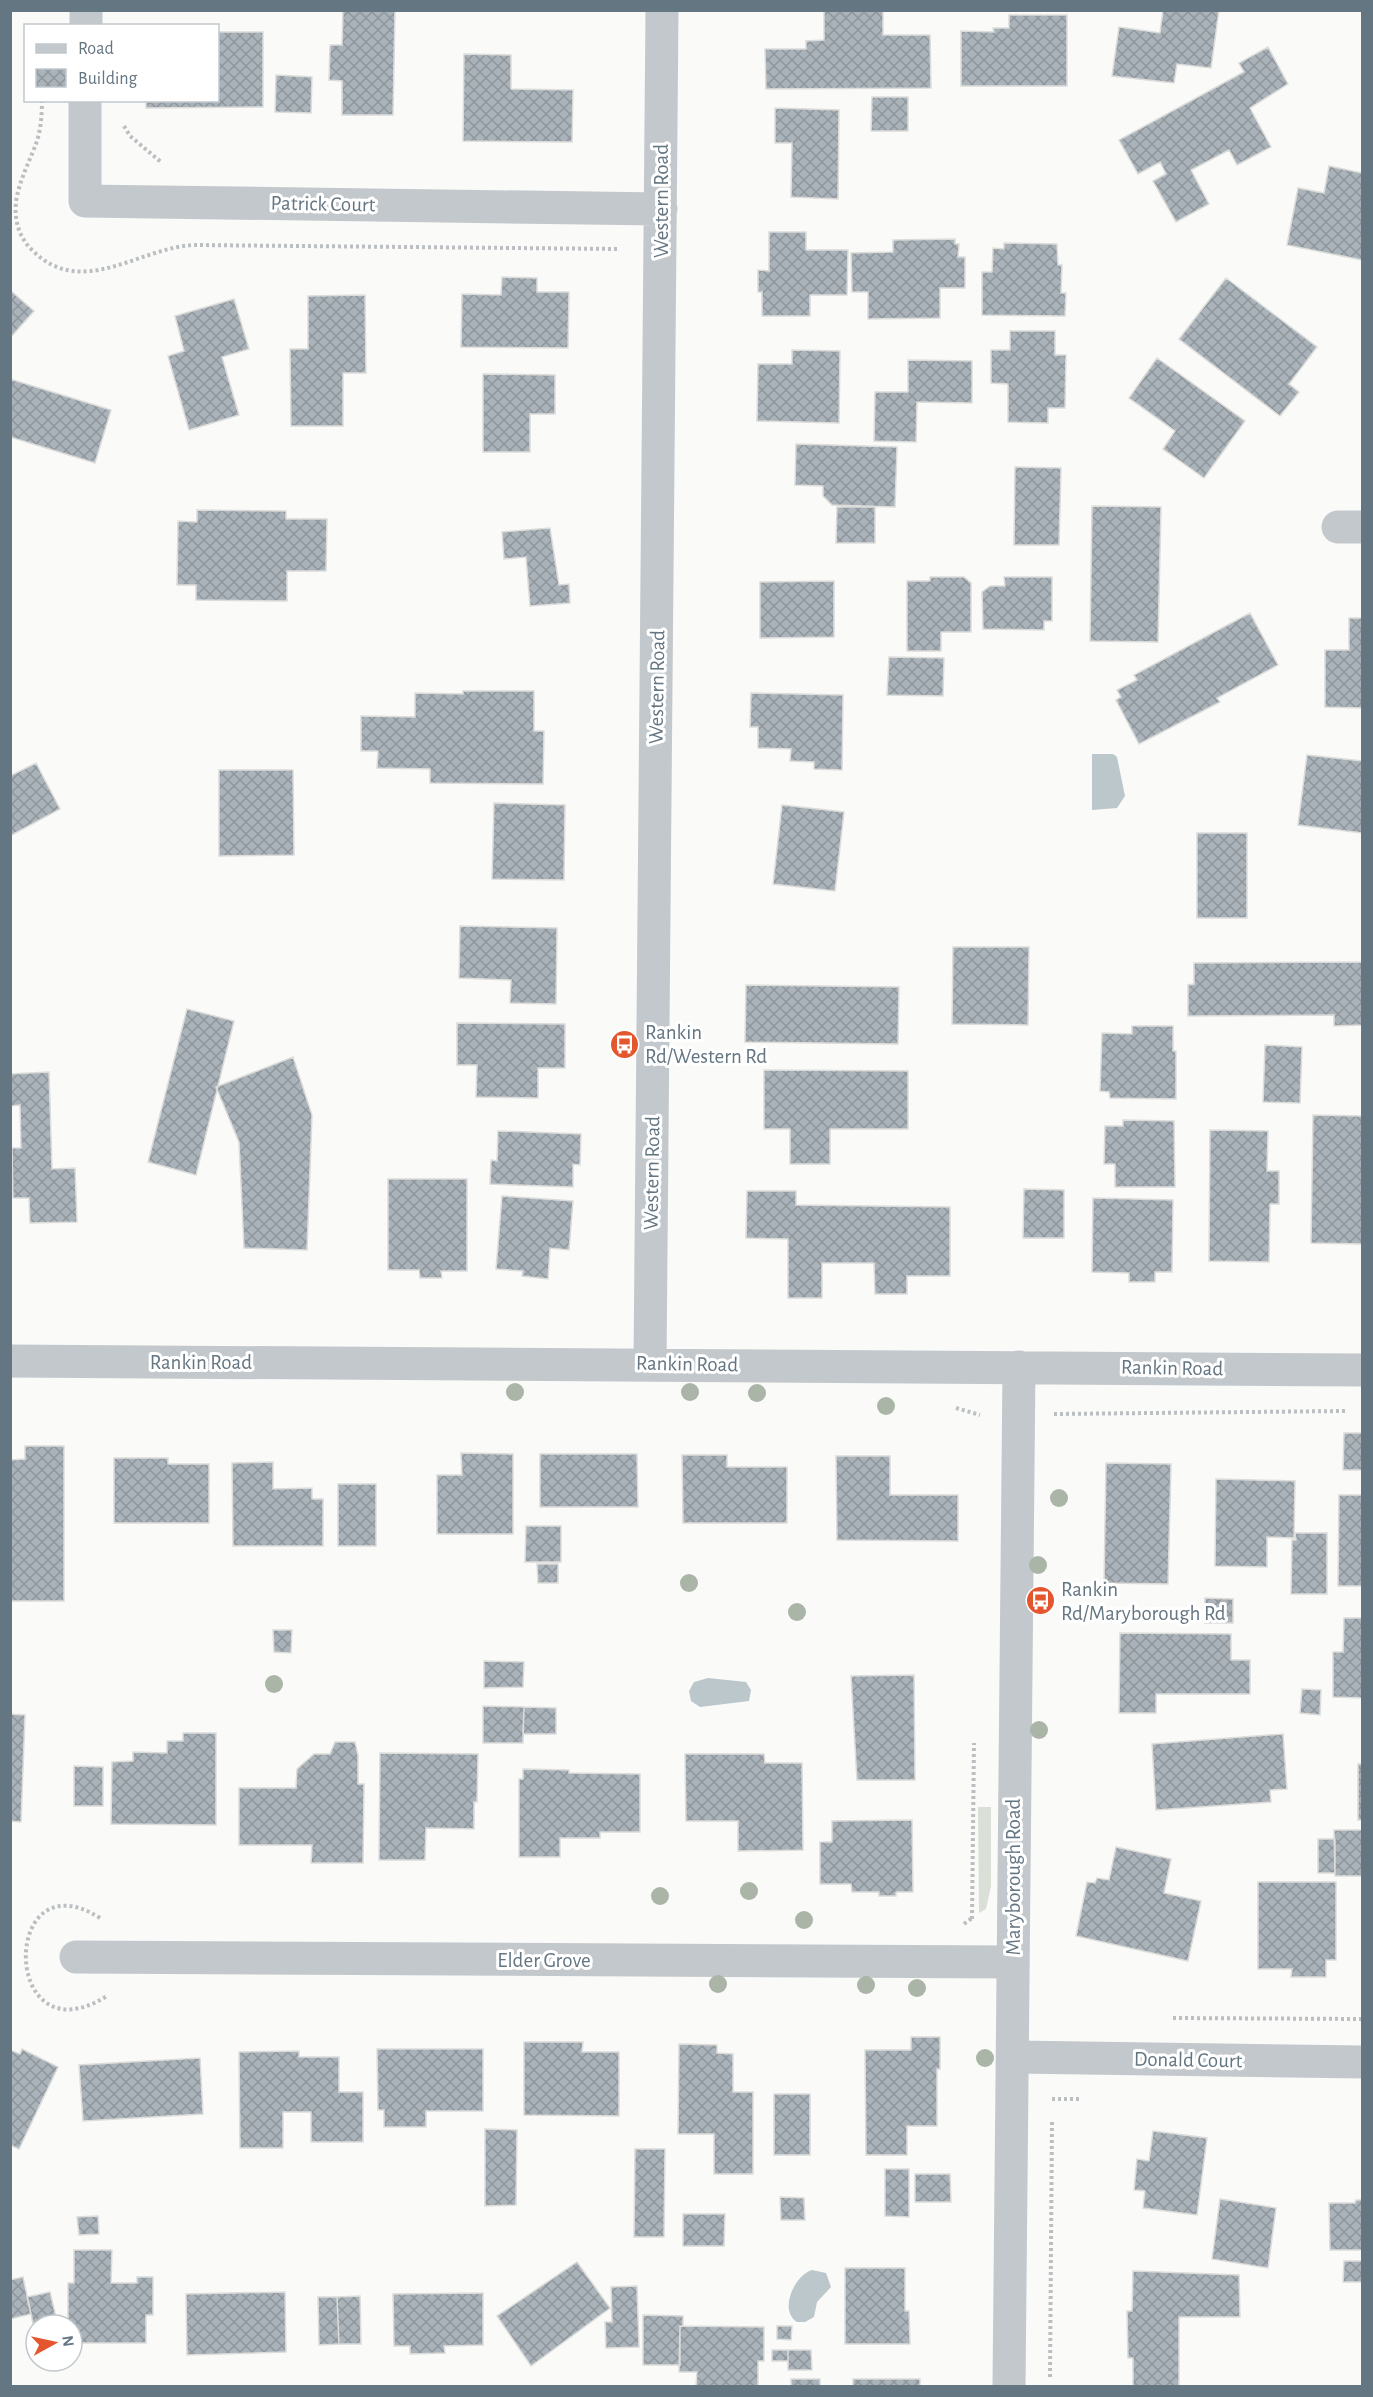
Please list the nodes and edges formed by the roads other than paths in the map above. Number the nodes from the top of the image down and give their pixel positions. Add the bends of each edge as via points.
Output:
1 (662, 10) edge
2 (86, 102) edge
3 (661, 209) junction
4 (10, 1361) edge
5 (650, 1364) junction
6 (1019, 1367) junction
7 (1362, 1370) edge
8 (76, 1957) dead end
9 (1012, 1962) junction
10 (1013, 2058) junction
11 (1362, 2062) edge
12 (1009, 2386) edge

1 - 3 street, Western Road
2 - 3 street, Patrick Court via 85,201
3 - 5 street, Western Road
4 - 5 street, Rankin Road
5 - 6 street, Rankin Road
6 - 7 street, Rankin Road
6 - 9 street, Maryborough Road
8 - 9 street, Elder Grove
9 - 10 street, Maryborough Road
10 - 11 street, Donald Court
10 - 12 street, Maryborough Road

